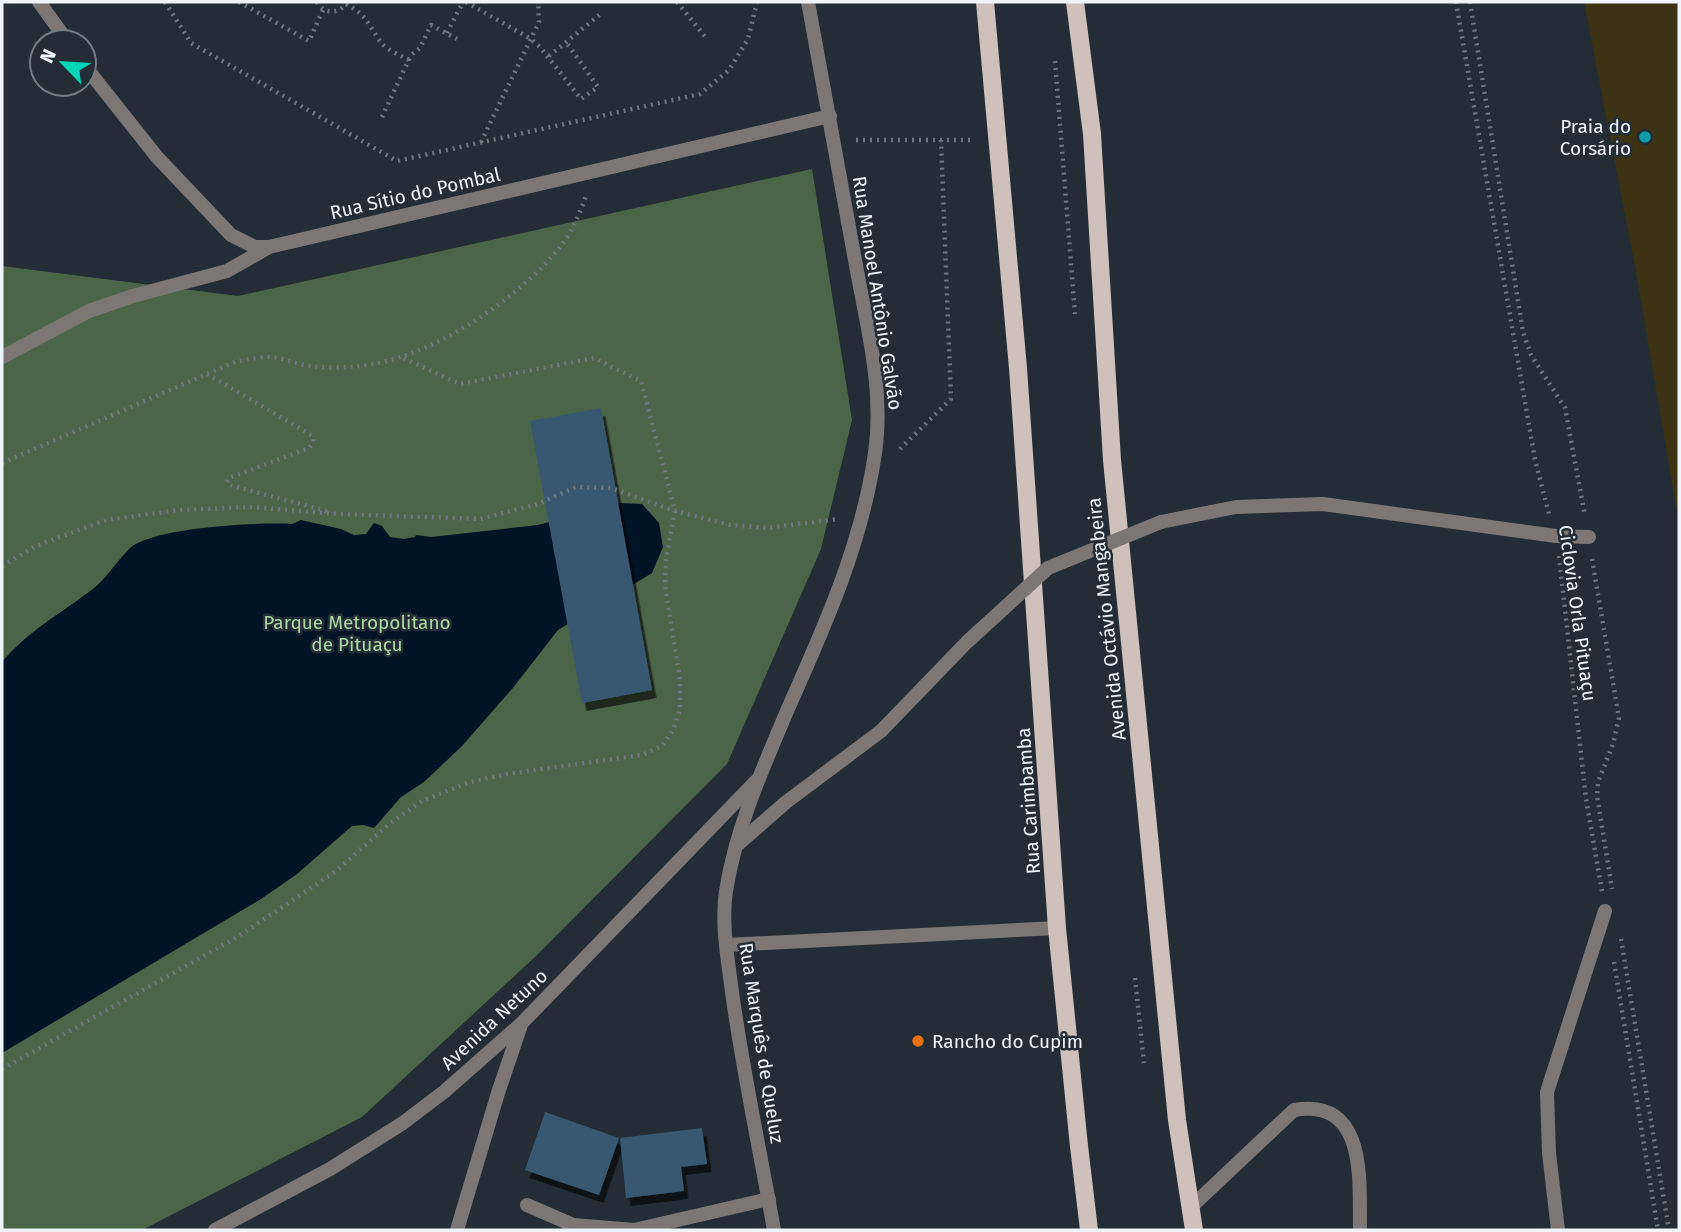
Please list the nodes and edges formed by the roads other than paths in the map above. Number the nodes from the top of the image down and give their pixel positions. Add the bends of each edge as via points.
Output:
1 (39, 2) edge
2 (808, 2) edge
3 (985, 2) edge
4 (1075, 2) edge
5 (58, 28) edge
6 (98, 83) edge
7 (830, 116) junction
8 (269, 247) junction
9 (2, 357) edge
10 (1589, 537) road end
11 (756, 781) junction
12 (736, 846) junction
13 (1605, 911) road end
14 (1057, 928) junction
15 (726, 945) junction
16 (521, 1024) junction
17 (769, 1199) junction
18 (527, 1205) dead end
19 (1190, 1208) junction
20 (215, 1230) edge
21 (457, 1230) edge
22 (774, 1230) edge
23 (1089, 1230) edge
24 (1194, 1230) edge
25 (1360, 1230) edge
26 (1558, 1230) edge

1 - 5 street
2 - 7 street, Rua Manoel Antônio Galvão
3 - 14 main road, Rua Carimbamba via 1018,368
4 - 19 main road, Avenida Octávio Mangabeira via 1092,134 1114,488 1177,1120
6 - 8 street, Rua Sítio do Pombal via 157,157 231,235 255,247
7 - 8 street, Rua Sítio do Pombal
7 - 11 street, Rua Manoel Antônio Galvão via 879,409 875,452 848,563
8 - 9 street via 227,271 89,311
10 - 12 street, bridge via 1323,504 1236,507 1161,522 1048,568 967,642 881,731
11 - 12 street, Rua Marquês de Queluz
11 - 16 street, Avenida Netuno
12 - 15 street, Rua Marquês de Queluz via 726,895
13 - 26 street via 1547,1092
14 - 15 street
14 - 23 main road, Rua Carimbamba
15 - 17 street, Rua Marquês de Queluz
16 - 20 street, Avenida Netuno via 403,1123 330,1169
16 - 21 street
17 - 18 street via 634,1230 573,1225
17 - 22 street, Rua Marquês de Queluz
19 - 24 main road, Avenida Octávio Mangabeira
19 - 25 street via 1294,1110 1310,1107 1331,1112 1346,1125 1359,1157

